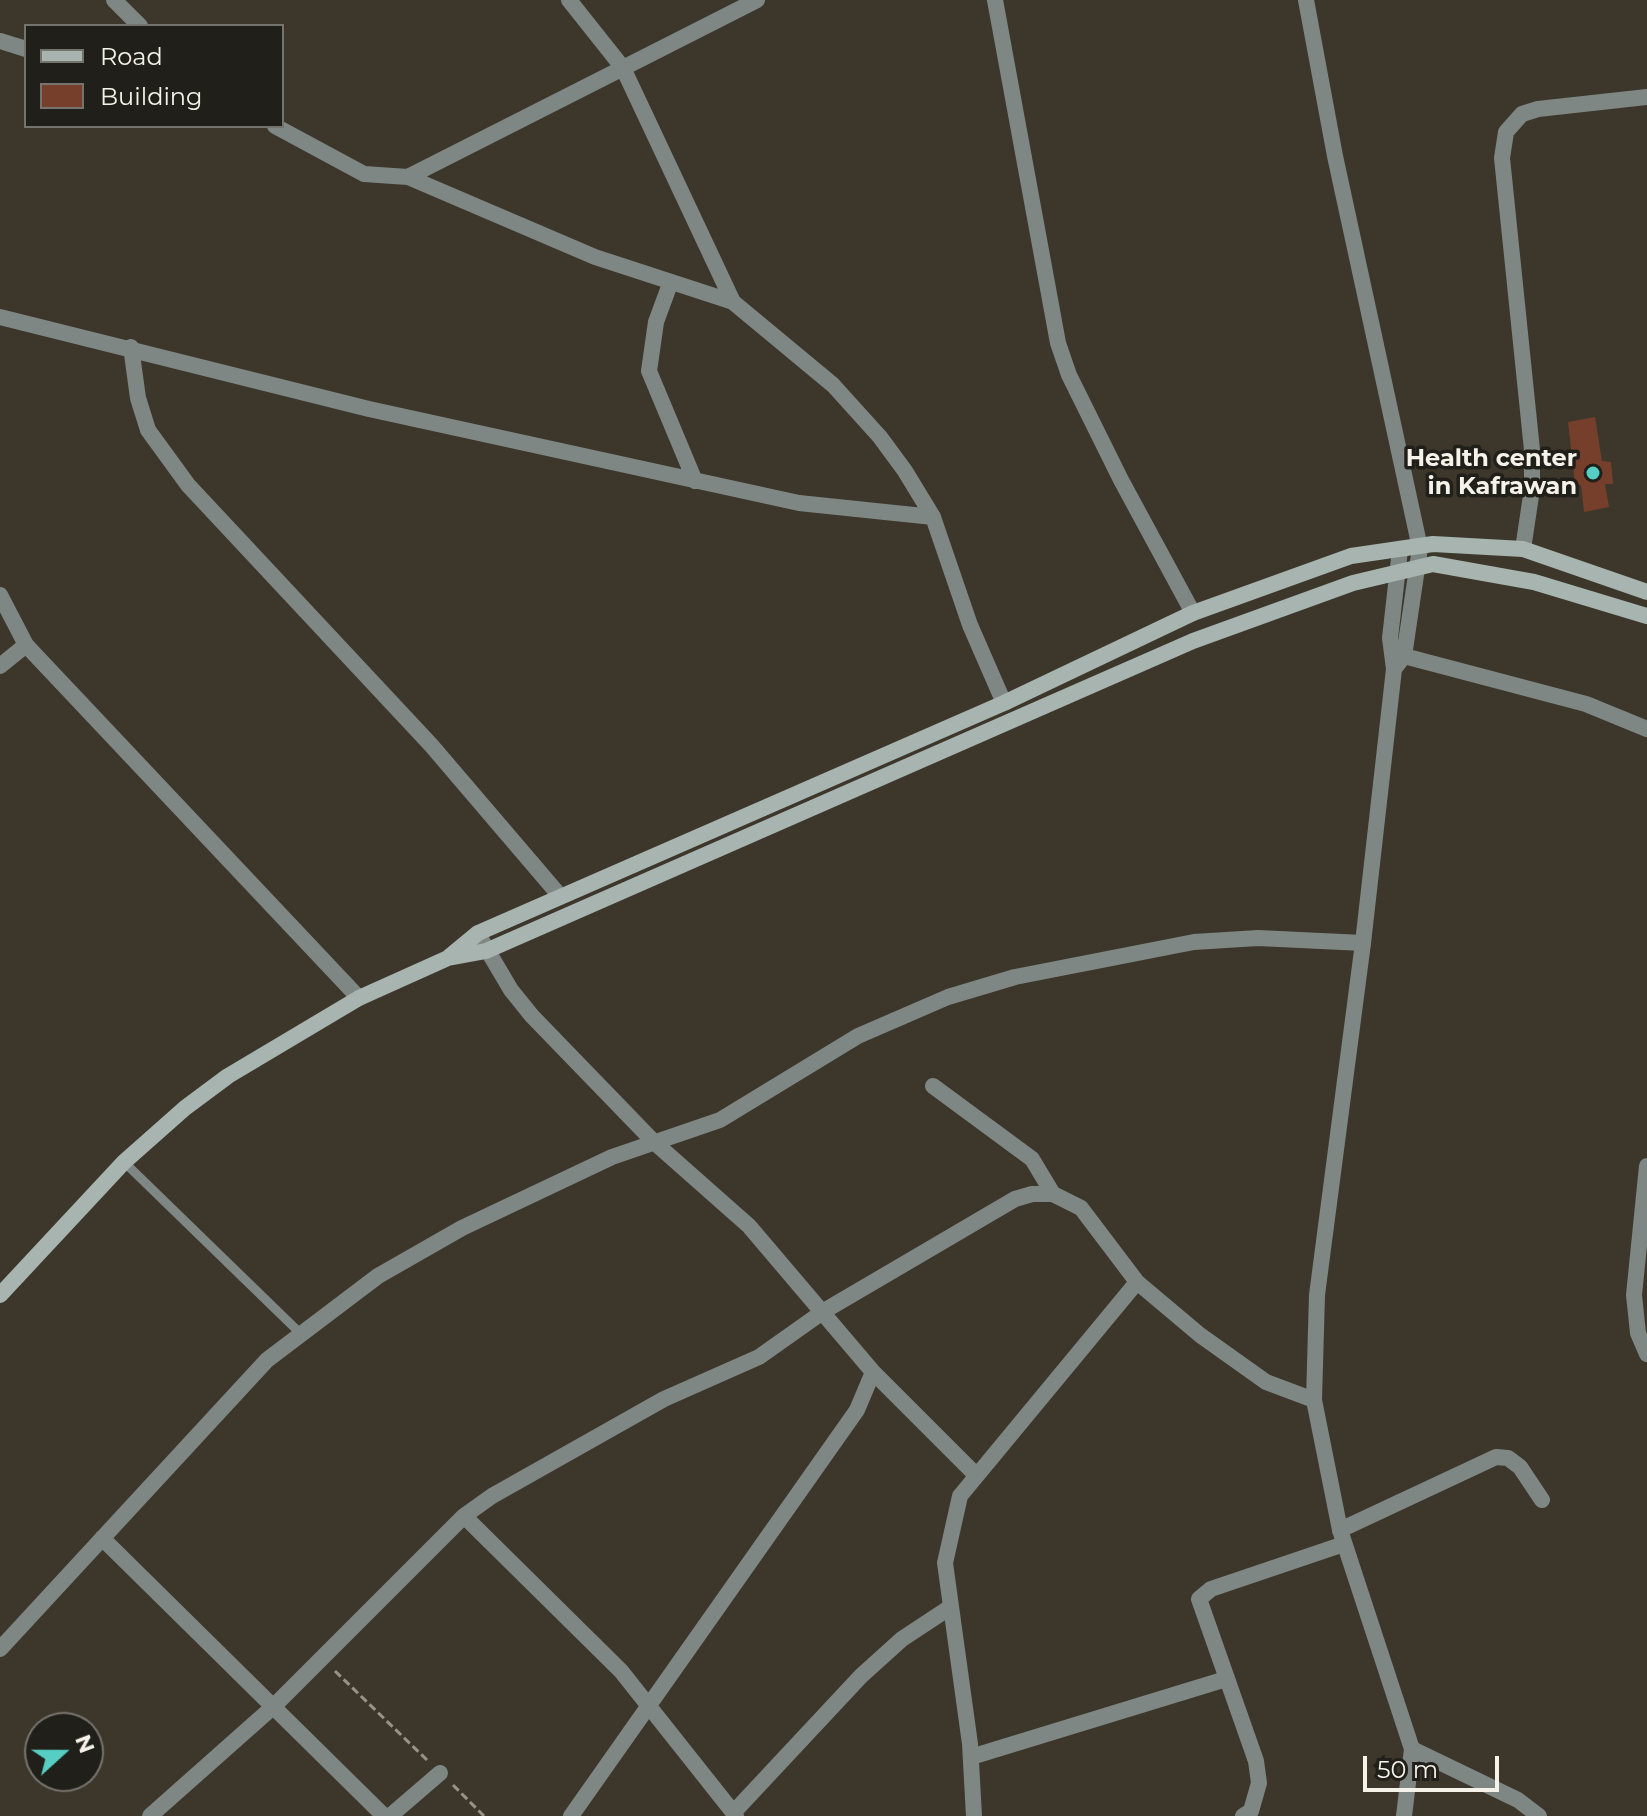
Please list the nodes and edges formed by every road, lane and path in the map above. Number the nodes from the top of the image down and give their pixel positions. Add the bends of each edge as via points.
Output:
1 (114, 0) edge
2 (569, 0) edge
3 (757, 0) edge
4 (995, 0) edge
5 (1306, 0) edge
6 (138, 24) edge
7 (0, 41) edge
8 (24, 48) edge
9 (623, 68) junction
10 (1647, 97) edge
11 (279, 128) edge
12 (408, 177) junction
13 (670, 284) junction
14 (733, 302) junction
15 (0, 317) edge
16 (131, 347) junction
17 (695, 481) junction
18 (1411, 512) junction
19 (933, 517) junction
20 (1420, 548) junction
21 (1523, 549) junction
22 (1400, 550) junction
23 (1420, 565) junction
24 (1398, 570) junction
25 (1647, 592) edge
26 (0, 595) edge
27 (1193, 613) junction
28 (1647, 616) edge
29 (26, 645) junction
30 (1399, 662) junction
31 (0, 666) edge
32 (1004, 703) junction
33 (1647, 729) edge
34 (560, 896) junction
35 (478, 933) junction
36 (1363, 943) junction
37 (486, 951) junction
38 (448, 958) junction
39 (359, 998) junction
40 (933, 1086) dead end
41 (654, 1142) junction
42 (124, 1162) junction
43 (1647, 1166) edge
44 (1053, 1194) junction
45 (1137, 1282) junction
46 (1647, 1282) edge
47 (0, 1295) edge
48 (1634, 1295) junction
49 (824, 1311) junction
50 (300, 1333) junction
51 (1647, 1354) edge
52 (873, 1372) junction
53 (1314, 1400) junction
54 (976, 1475) junction
55 (1542, 1500) dead end
56 (464, 1516) junction
57 (1342, 1537) junction
58 (102, 1538) junction
59 (949, 1608) junction
60 (0, 1649) edge
61 (321, 1657) junction
62 (1226, 1679) junction
63 (647, 1705) junction
64 (274, 1706) junction
65 (1412, 1749) junction
66 (971, 1757) junction
67 (440, 1773) junction
68 (735, 1815) edge
69 (150, 1816) edge
70 (384, 1816) edge
71 (390, 1816) edge
72 (484, 1816) edge
73 (571, 1816) edge
74 (974, 1816) edge
75 (1243, 1816) edge
76 (1404, 1816) edge
77 (1539, 1816) edge

1 - 6 street
2 - 9 street
3 - 9 street
4 - 27 street via 1058,343 1121,480
5 - 18 street
7 - 8 street
9 - 12 street
9 - 14 street
10 - 21 street via 1538,109 1522,114 1506,132 1502,158 1532,450
11 - 12 street via 364,174
12 - 13 street
13 - 14 street
13 - 17 street via 656,322 649,371
14 - 19 street via 833,385 880,437
15 - 16 street
16 - 17 street via 369,409
16 - 34 street via 148,430 188,485 431,745
17 - 19 street via 799,503
18 - 20 street
18 - 22 street
19 - 32 street
20 - 21 main road via 1459,543
20 - 22 main road
20 - 23 street
21 - 25 main road
22 - 24 street
22 - 27 main road via 1351,556
23 - 24 main road
23 - 28 main road via 1512,576
23 - 30 street
24 - 30 street via 1390,638
24 - 37 main road via 1193,641
26 - 29 street
27 - 32 main road
29 - 31 street
29 - 39 street
30 - 33 street via 1586,704
30 - 36 street
32 - 34 main road
34 - 35 main road
35 - 37 street
35 - 38 main road
36 - 41 street via 1258,938 1194,942 1015,977 897,1017 720,1120
36 - 53 street via 1317,1295
37 - 38 main road
37 - 41 street via 532,1016
38 - 39 main road
39 - 42 main road via 228,1076
40 - 44 street via 1032,1159
41 - 49 street via 749,1226
41 - 50 street via 462,1228 378,1276
42 - 47 main road
42 - 50 lane
43 - 48 street
44 - 45 street via 1081,1208
44 - 49 street via 1015,1199
45 - 53 street via 1266,1382
45 - 54 street
46 - 48 street
48 - 51 street via 1638,1333
49 - 52 street
49 - 56 street via 759,1357 650,1407 524,1476
50 - 58 street via 219,1409
52 - 54 street
52 - 63 street via 847,1425
53 - 57 street
54 - 59 street via 960,1496 945,1563
55 - 57 street via 1520,1467 1496,1457
56 - 61 street
56 - 63 street via 621,1671
57 - 62 street via 1211,1589 1199,1599
57 - 65 street
58 - 60 street
58 - 64 street
59 - 66 street
59 - 68 street via 902,1639 861,1676
61 - 64 street
61 - 67 path
62 - 66 street
62 - 75 street via 1259,1783 1251,1811
63 - 68 street
63 - 73 street
64 - 69 street
64 - 70 street
65 - 76 street
65 - 77 street via 1518,1800
66 - 74 street
67 - 71 street
67 - 72 path

